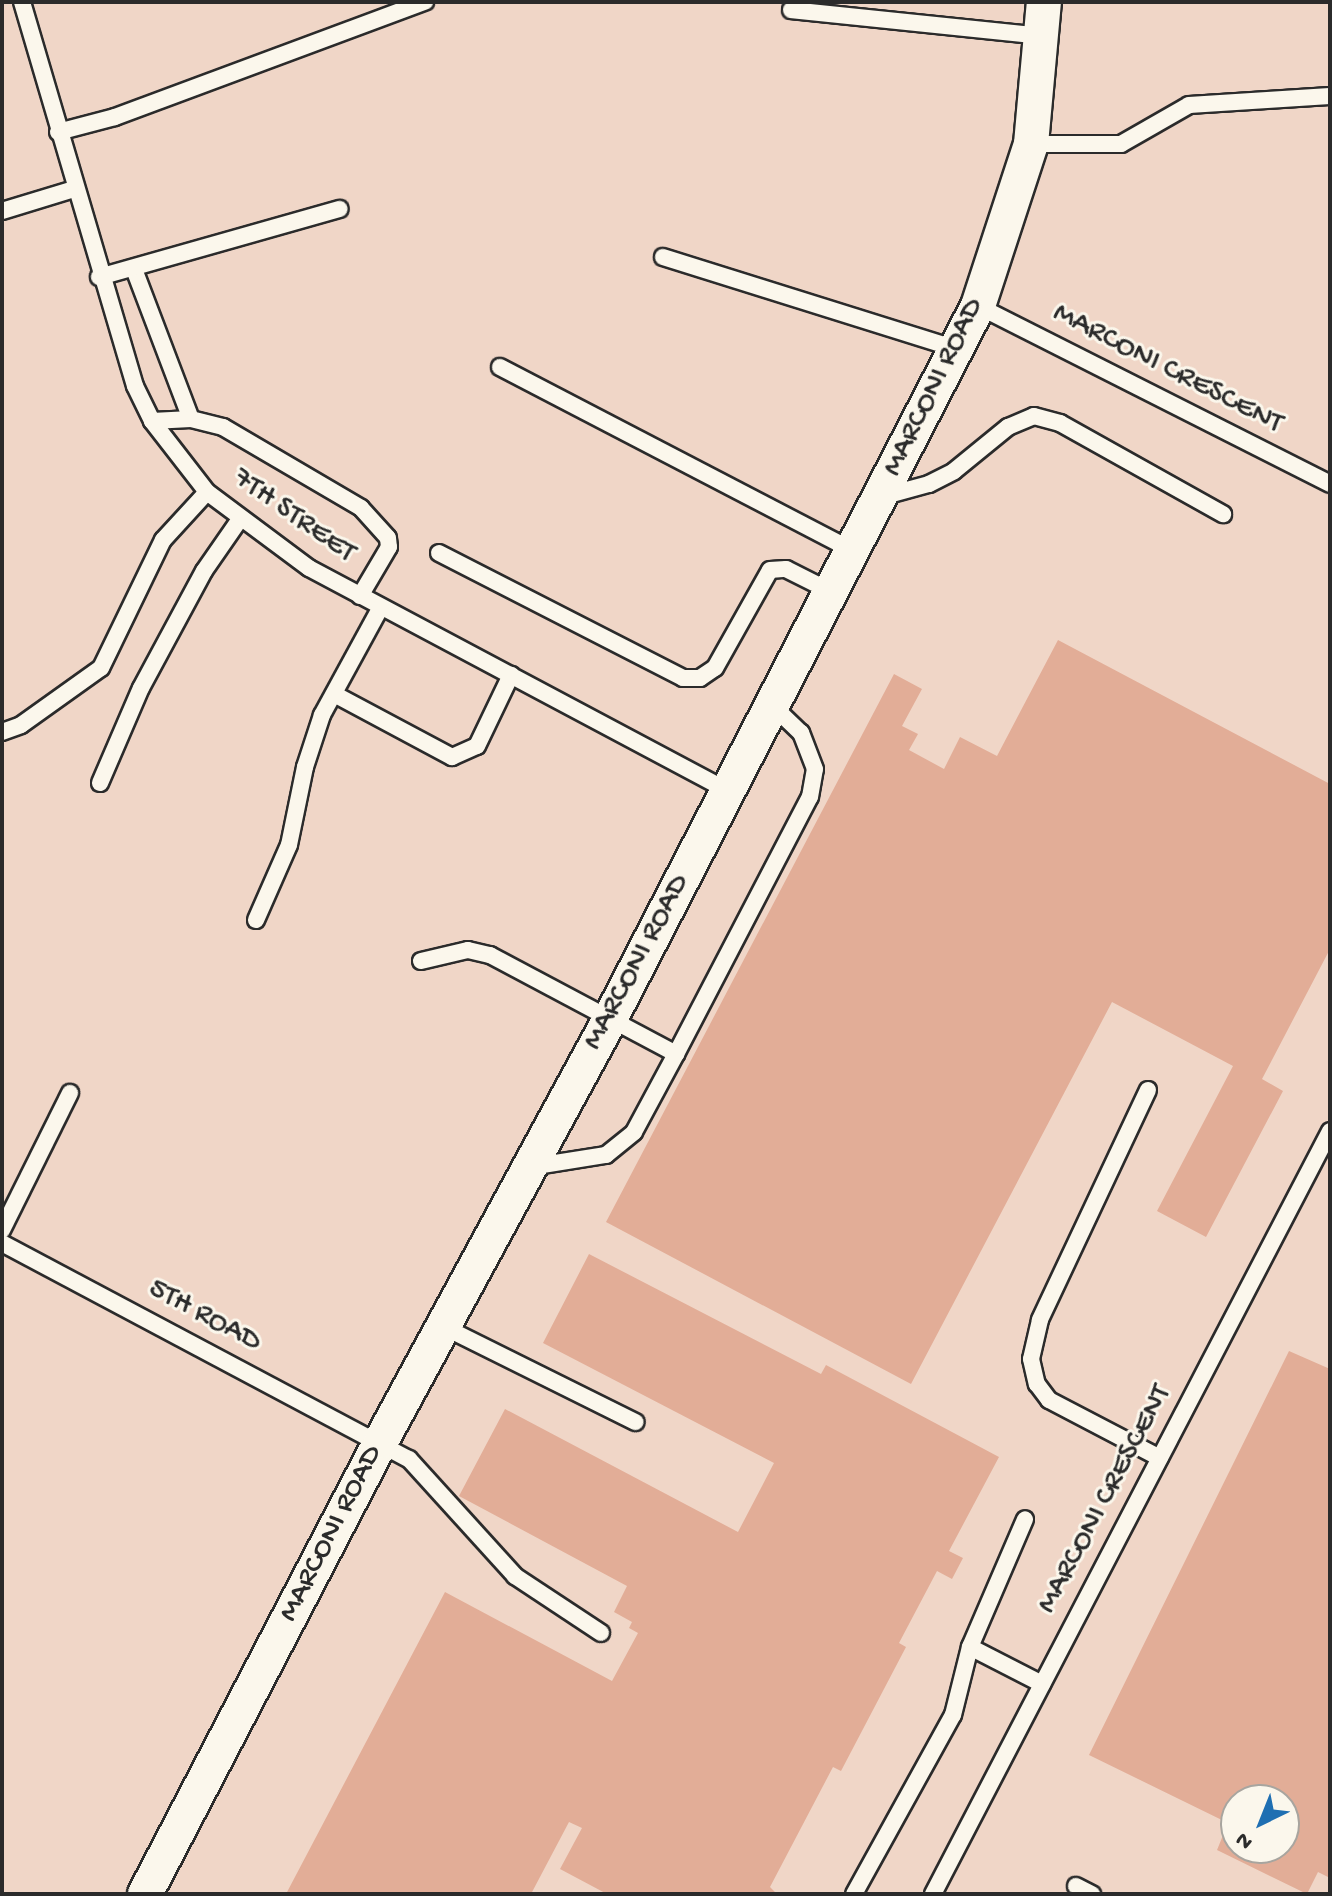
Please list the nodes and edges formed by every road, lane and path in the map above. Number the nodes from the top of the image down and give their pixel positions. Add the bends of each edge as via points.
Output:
1 (425, 2) edge
2 (1044, 2) edge
3 (27, 3) edge
4 (791, 10) dead end
5 (1042, 36) junction
6 (1330, 96) edge
7 (58, 132) junction
8 (1031, 144) junction
9 (74, 189) junction
10 (340, 209) dead end
11 (2, 211) edge
12 (663, 257) dead end
13 (134, 269) junction
14 (99, 277) junction
15 (978, 306) junction
16 (956, 349) junction
17 (500, 367) dead end
18 (191, 419) junction
19 (152, 421) junction
20 (1330, 484) edge
21 (207, 492) junction
22 (881, 497) junction
23 (1223, 514) dead end
24 (240, 519) junction
25 (853, 551) junction
26 (439, 553) dead end
27 (832, 592) junction
28 (360, 596) junction
29 (381, 607) junction
30 (511, 675) junction
31 (334, 694) junction
32 (773, 706) junction
33 (2, 732) edge
34 (100, 783) dead end
35 (729, 791) junction
36 (256, 920) dead end
37 (421, 961) dead end
38 (610, 1019) junction
39 (676, 1054) junction
40 (1148, 1090) dead end
41 (70, 1093) dead end
42 (1330, 1131) edge
43 (527, 1168) junction
44 (2, 1230) edge
45 (2, 1243) edge
46 (442, 1326) junction
47 (635, 1422) dead end
48 (381, 1441) junction
49 (1160, 1458) junction
50 (1025, 1519) dead end
51 (601, 1633) dead end
52 (970, 1647) junction
53 (1042, 1684) junction
54 (1076, 1886) dead end
55 (145, 1894) edge
56 (854, 1894) edge
57 (933, 1894) edge
58 (1092, 1894) edge

1 - 7 lane via 115,117
2 - 5 street, MARCONI ROAD
3 - 7 lane, 7TH STREET
4 - 5 lane
5 - 8 street, MARCONI ROAD
6 - 8 lane via 1189,105 1121,144
7 - 9 lane, 7TH STREET
8 - 15 street, MARCONI ROAD
9 - 11 lane
9 - 14 lane, 7TH STREET
10 - 13 lane
12 - 16 lane
13 - 14 lane
13 - 18 lane
14 - 19 lane, 7TH STREET
15 - 16 street, MARCONI ROAD
15 - 20 lane, MARCONI CRESCENT
16 - 22 street, MARCONI ROAD
17 - 25 lane
18 - 19 lane
18 - 28 lane via 253,442 361,508 380,526 389,547
19 - 21 lane, 7TH STREET
21 - 24 lane, 7TH STREET
21 - 33 lane via 163,540 101,668 21,725
22 - 23 lane via 941,478 1008,427 1034,416 1060,423
22 - 25 street, MARCONI ROAD
24 - 28 lane, 7TH STREET
24 - 34 lane via 204,571 141,688
25 - 27 street, MARCONI ROAD
26 - 27 lane via 683,678 700,678 715,668 770,570 786,569
27 - 32 street, MARCONI ROAD
28 - 29 lane, 7TH STREET
29 - 30 lane, 7TH STREET
29 - 31 lane
30 - 31 lane via 477,746 452,757
30 - 35 lane, 7TH STREET
31 - 36 lane via 305,767 289,845
32 - 35 street, MARCONI ROAD
32 - 39 lane via 801,733 815,769 810,797
35 - 38 street, MARCONI ROAD
37 - 38 lane via 468,950 490,955
38 - 39 lane
38 - 43 street, MARCONI ROAD
39 - 43 lane via 634,1132 606,1155
40 - 49 lane via 1040,1320 1031,1359 1049,1400
41 - 44 lane
42 - 49 lane, MARCONI CRESCENT
43 - 46 street, MARCONI ROAD
45 - 48 lane, 5TH ROAD
46 - 47 lane
46 - 48 street, MARCONI ROAD
48 - 51 lane, 5TH ROAD via 432,1480 515,1576
48 - 55 street, MARCONI ROAD
49 - 53 lane, MARCONI CRESCENT
50 - 52 lane
52 - 53 lane
52 - 56 lane via 953,1715
53 - 57 lane, MARCONI CRESCENT
54 - 58 lane

